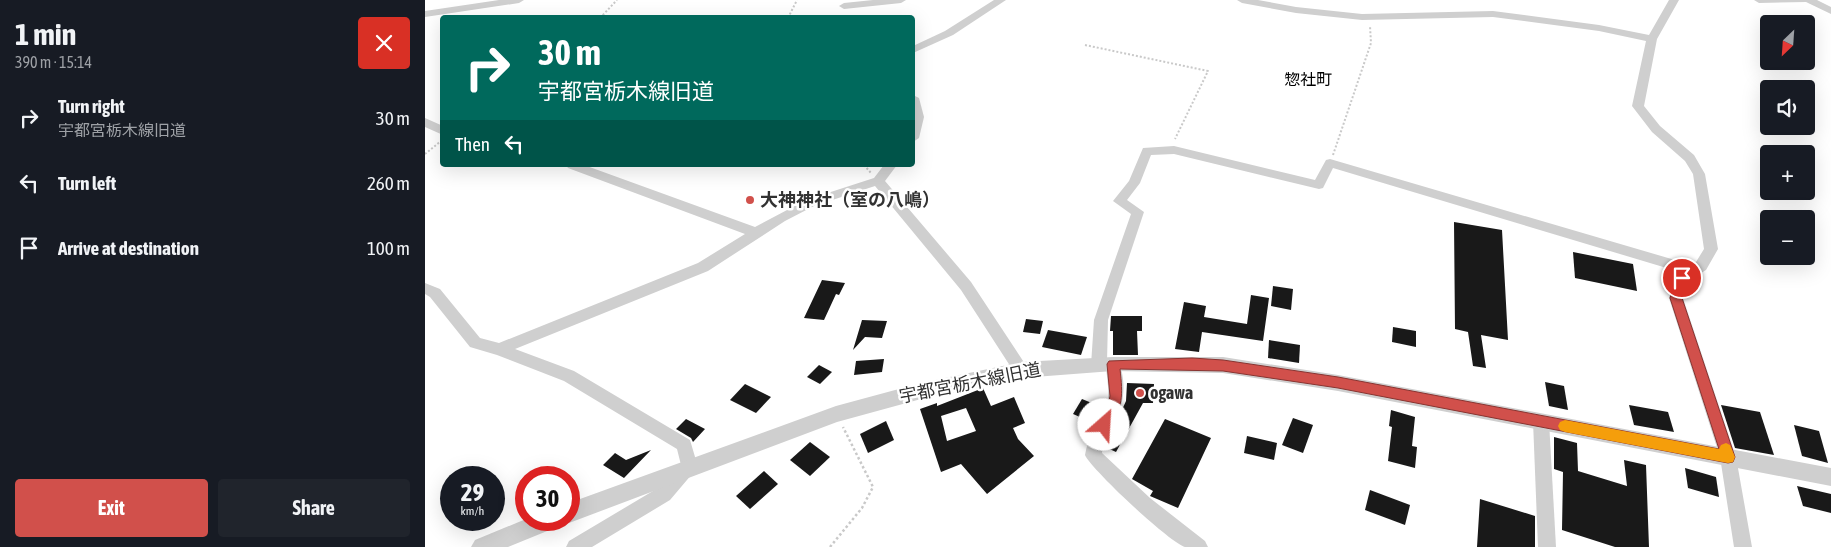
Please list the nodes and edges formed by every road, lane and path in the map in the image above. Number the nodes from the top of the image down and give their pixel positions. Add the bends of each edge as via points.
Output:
1 (519, 0) edge
2 (617, 0) edge
3 (797, 0) edge
4 (901, 0) edge
5 (1001, 0) edge
6 (1242, 0) edge
7 (1674, 0) edge
8 (1759, 0) edge
9 (1804, 0) edge
10 (1809, 0) edge
11 (842, 3) edge
12 (1831, 11) edge
13 (425, 14) edge
14 (603, 15) edge
15 (790, 15) edge
16 (850, 15) edge
17 (1370, 17) junction
18 (1652, 39) junction
19 (1085, 45) dead end
20 (915, 49) edge
21 (915, 106) edge
22 (425, 122) edge
23 (440, 130) edge
24 (915, 130) edge
25 (440, 142) edge
26 (1170, 150) junction
27 (425, 154) edge
28 (1330, 163) junction
29 (576, 167) edge
30 (890, 167) edge
31 (879, 181) junction
32 (757, 233) junction
33 (1694, 271) junction
34 (425, 288) edge
35 (499, 349) junction
36 (1106, 365) junction
37 (1021, 370) junction
38 (836, 414) junction
39 (1541, 421) junction
40 (1728, 457) junction
41 (690, 467) junction
42 (1831, 477) edge
43 (580, 509) edge
44 (522, 531) edge
45 (482, 547) edge
46 (575, 547) edge
47 (830, 547) edge
48 (1199, 547) edge
49 (1547, 547) edge
50 (1743, 547) edge

1 - 13 street
2 - 14 path
3 - 15 path
4 - 11 street
5 - 20 street via 949,33
6 - 17 street via 1296,10
7 - 18 street
8 - 9 street
10 - 12 street
11 - 16 street
17 - 18 street via 1493,14
17 - 28 path via 1371,42
18 - 33 street via 1638,106 1656,129 1690,158 1699,174 1711,249
19 - 26 path via 1208,71
21 - 24 street via 918,117
22 - 23 street
25 - 27 path
26 - 28 street via 1319,185
26 - 36 street via 1147,151 1134,183 1119,201 1139,212 1101,320
28 - 33 street
29 - 32 street
30 - 31 street
31 - 32 street via 810,203
31 - 37 street via 966,286
32 - 35 street via 703,267
33 - 40 street via 1682,278 1676,298
34 - 35 street via 435,293 475,343
35 - 41 street via 569,376 684,445
36 - 37 street, 宇都宮栃木線旧道
36 - 39 street, 宇都宮栃木線旧道 via 1223,366 1338,383
36 - 48 street via 1116,396 1113,411 1095,439 1093,455 1114,478
37 - 38 street, 宇都宮栃木線旧道 via 921,390
38 - 41 street, 宇都宮栃木線旧道
38 - 47 path via 873,487 862,508
39 - 40 street, 宇都宮栃木線旧道
39 - 49 street
40 - 42 street, 宇都宮栃木線旧道
40 - 50 street
41 - 43 street, 宇都宮栃木線旧道
41 - 46 street via 664,494
44 - 45 street

